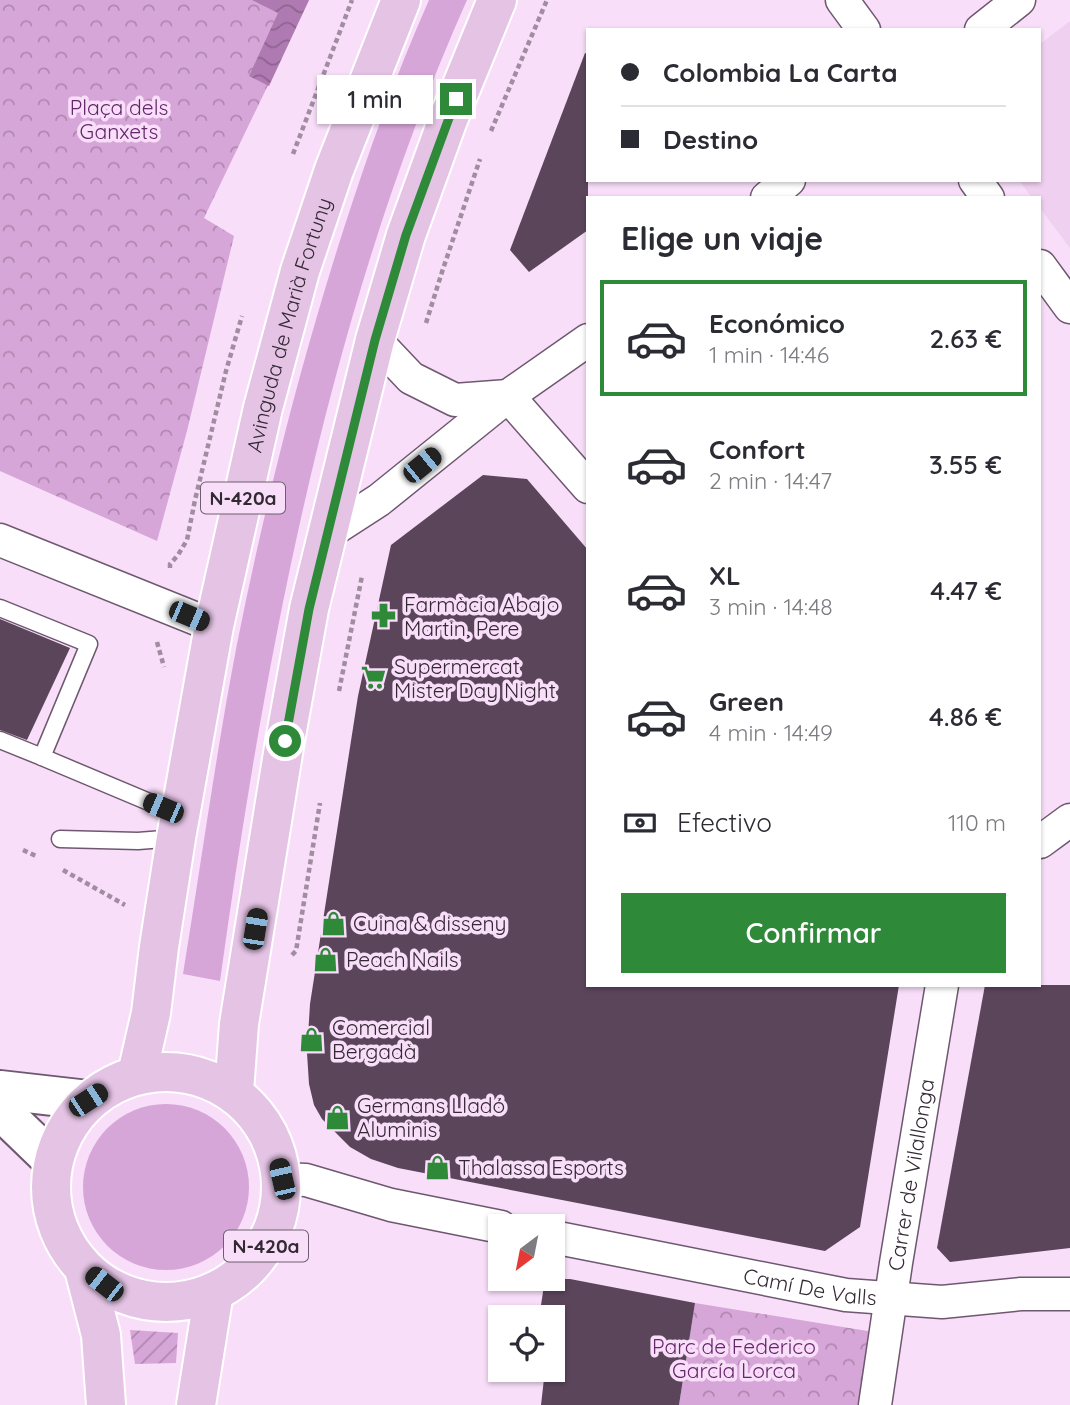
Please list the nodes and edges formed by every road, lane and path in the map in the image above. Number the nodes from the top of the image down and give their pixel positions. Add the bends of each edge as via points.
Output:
1 (401, 0) edge
2 (498, 0) edge
3 (547, 0) edge
4 (842, 0) edge
5 (1019, 0) edge
6 (863, 28) edge
7 (984, 28) edge
8 (491, 131) dead end
9 (481, 156) dead end
10 (787, 182) edge
11 (769, 196) edge
12 (1041, 267) edge
13 (1070, 307) edge
14 (426, 324) dead end
15 (375, 340) junction
16 (586, 341) edge
17 (508, 396) junction
18 (586, 485) edge
19 (328, 533) junction
20 (0, 540) edge
21 (0, 608) edge
22 (214, 626) junction
23 (0, 740) edge
24 (42, 757) junction
25 (1070, 820) edge
26 (178, 827) junction
27 (60, 839) dead end
28 (1041, 841) edge
29 (23, 850) dead end
30 (36, 856) dead end
31 (60, 869) dead end
32 (163, 926) junction
33 (942, 987) edge
34 (137, 1074) junction
35 (0, 1090) edge
36 (234, 1091) junction
37 (88, 1100) junction
38 (0, 1110) edge
39 (53, 1161) junction
40 (282, 1179) junction
41 (488, 1224) edge
42 (565, 1239) edge
43 (84, 1269) junction
44 (214, 1292) junction
45 (1070, 1294) edge
46 (890, 1299) junction
47 (106, 1405) edge
48 (196, 1405) edge
49 (875, 1405) edge

1 - 22 main road, Avinguda de Marià Fortuny / N-420a via 300,271 263,408
2 - 15 main road via 442,135
3 - 8 path
4 - 6 street
5 - 7 street
9 - 14 path
10 - 11 street
12 - 13 street
15 - 17 street via 411,377 455,400
15 - 19 main road
16 - 17 street
17 - 18 street
17 - 19 street via 379,500
19 - 36 main road via 285,741 239,1024
20 - 22 street
21 - 24 lane via 89,644
22 - 26 main road, Avinguda de Marià Fortuny / N-420a
23 - 24 lane
24 - 26 lane
25 - 28 street
26 - 27 lane via 138,841
26 - 32 main road, Avinguda de Marià Fortuny / N-420a
29 - 30 path
31 - 32 path
32 - 34 main road, Avinguda de Marià Fortuny / N-420a
33 - 46 street, Carrer de Vilallonga
34 - 36 main road, N-420a via 199,1077
34 - 37 main road, N-420a
35 - 37 main road
36 - 40 main road, N-420a via 256,1112 271,1140
37 - 39 main road, N-420a via 68,1125
38 - 39 main road
39 - 43 main road, N-420a via 54,1218
40 - 41 street via 306,1180 391,1205
40 - 44 main road, N-420a via 276,1224 266,1247 243,1273
42 - 46 street, Camí De Valls via 846,1295
43 - 44 main road, N-420a via 128,1296 154,1301 182,1301
43 - 47 main road, N-420a via 102,1335
44 - 48 main road
45 - 46 street, Camí De Valls via 942,1302
46 - 49 street, Carrer de Vilallonga

